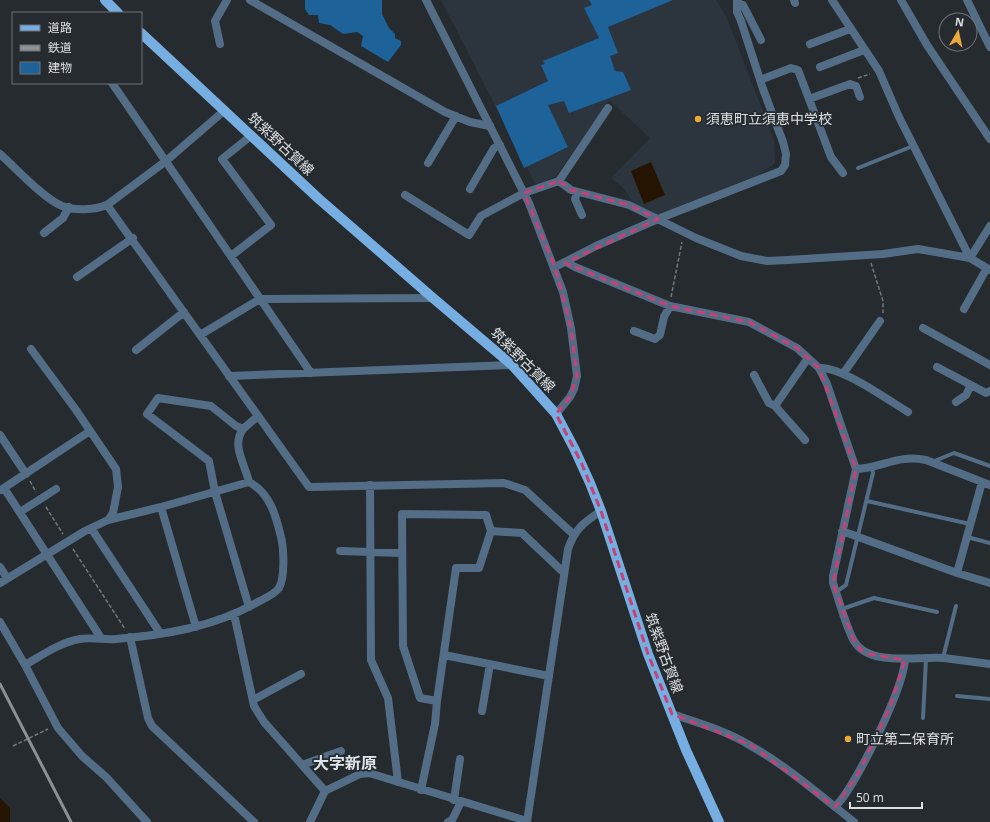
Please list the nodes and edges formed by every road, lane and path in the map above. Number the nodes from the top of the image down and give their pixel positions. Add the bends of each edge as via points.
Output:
1 (105, 0) edge
2 (227, 0) edge
3 (250, 0) edge
4 (426, 0) edge
5 (832, 0) edge
6 (901, 0) edge
7 (966, 0) edge
8 (737, 1) edge
9 (114, 12) edge
10 (850, 29) junction
11 (142, 35) edge
12 (761, 40) dead end
13 (220, 44) dead end
14 (810, 44) dead end
15 (990, 48) edge
16 (864, 50) junction
17 (820, 68) dead end
18 (879, 71) junction
19 (760, 80) junction
20 (113, 84) edge
21 (850, 84) junction
22 (860, 97) dead end
23 (809, 99) junction
24 (608, 108) dead end
25 (225, 110) junction
26 (456, 116) junction
27 (490, 126) junction
28 (252, 135) junction
29 (990, 139) edge
30 (500, 145) junction
31 (914, 146) junction
32 (0, 154) edge
33 (166, 161) junction
34 (428, 163) dead end
35 (858, 168) dead end
36 (843, 172) dead end
37 (559, 181) junction
38 (470, 189) dead end
39 (577, 192) junction
40 (524, 193) junction
41 (405, 195) dead end
42 (108, 205) junction
43 (69, 207) junction
44 (582, 215) dead end
45 (658, 220) junction
46 (990, 226) edge
47 (684, 232) junction
48 (44, 233) dead end
49 (133, 238) junction
50 (869, 255) junction
51 (231, 256) junction
52 (970, 258) junction
53 (566, 262) junction
54 (555, 267) junction
55 (988, 269) edge
56 (77, 277) dead end
57 (433, 298) junction
58 (260, 299) junction
59 (670, 306) junction
60 (964, 309) dead end
61 (184, 312) junction
62 (880, 321) joint
63 (923, 328) dead end
64 (634, 331) dead end
65 (200, 335) junction
66 (31, 349) dead end
67 (136, 350) dead end
68 (808, 358) junction
69 (512, 365) junction
70 (990, 365) edge
71 (937, 367) dead end
72 (819, 368) junction
73 (311, 373) junction
74 (844, 374) junction
75 (754, 375) dead end
76 (229, 376) junction
77 (972, 385) junction
78 (990, 392) edge
79 (956, 402) dead end
80 (775, 406) junction
81 (908, 412) dead end
82 (556, 414) junction
83 (258, 416) junction
84 (243, 429) junction
85 (90, 431) junction
86 (0, 434) edge
87 (805, 440) dead end
88 (932, 462) junction
89 (990, 466) edge
90 (872, 467) junction
91 (856, 469) junction
92 (26, 474) junction
93 (249, 482) junction
94 (986, 484) edge
95 (370, 485) junction
96 (2, 489) edge
97 (56, 489) dead end
98 (215, 492) junction
99 (41, 499) junction
100 (866, 501) junction
101 (161, 507) junction
102 (601, 511) junction
103 (20, 512) junction
104 (108, 520) junction
105 (970, 524) junction
106 (91, 528) junction
107 (491, 530) junction
108 (842, 531) junction
109 (573, 534) junction
110 (858, 537) junction
111 (967, 537) junction
112 (68, 542) junction
113 (990, 543) edge
114 (340, 551) dead end
115 (370, 552) junction
116 (402, 553) junction
117 (46, 556) junction
118 (0, 566) edge
119 (561, 570) dead end
120 (957, 573) junction
121 (7, 578) junction
122 (0, 583) edge
123 (990, 584) edge
124 (836, 592) junction
125 (956, 606) dead end
126 (249, 607) junction
127 (842, 609) junction
128 (937, 612) dead end
129 (234, 614) junction
130 (0, 622) edge
131 (196, 627) junction
132 (160, 633) junction
133 (130, 637) junction
134 (100, 638) junction
135 (444, 655) junction
136 (943, 658) junction
137 (926, 659) junction
138 (905, 660) junction
139 (25, 664) junction
140 (490, 664) junction
141 (990, 664) edge
142 (301, 674) dead end
143 (549, 676) junction
144 (957, 696) dead end
145 (990, 699) edge
146 (253, 700) junction
147 (437, 701) junction
148 (482, 711) dead end
149 (672, 714) junction
150 (923, 718) dead end
151 (56, 724) junction
152 (13, 746) dead end
153 (341, 751) dead end
154 (460, 759) dead end
155 (302, 765) junction
156 (398, 782) junction
157 (421, 790) junction
158 (325, 791) junction
159 (457, 801) junction
160 (835, 807) junction
161 (146, 822) edge
162 (254, 822) edge
163 (310, 822) edge
164 (448, 822) edge
165 (527, 822) edge
166 (719, 822) edge
167 (854, 822) edge

1 - 9 main road
2 - 13 street via 215,21
3 - 26 street
4 - 27 street
5 - 10 street
6 - 29 street via 927,45
7 - 15 street
8 - 12 street via 742,5
8 - 19 street
10 - 14 street
10 - 16 street
11 - 25 main road, 筑紫野古賀線
16 - 17 street
16 - 18 street
18 - 21 path via 858,78
18 - 31 street
19 - 23 street via 791,68 798,70
19 - 45 street via 786,154 785,165 781,171
20 - 33 street
21 - 22 street via 856,86
21 - 23 street
23 - 36 street via 831,157
24 - 37 street
25 - 28 main road, 筑紫野古賀線
25 - 33 street
26 - 27 street
26 - 34 street
27 - 30 street
28 - 51 street via 222,159 271,225
28 - 57 main road, 筑紫野古賀線 via 319,199
30 - 38 street via 494,148
30 - 40 street
31 - 35 lane
31 - 52 street
32 - 43 street via 44,194 62,206
33 - 42 street
33 - 51 street
37 - 39 street
37 - 40 street
39 - 44 street via 575,199
39 - 45 street via 629,205
40 - 41 street via 481,216 469,235
40 - 54 street
42 - 43 street via 97,208
42 - 49 street
43 - 48 street via 64,218
45 - 47 street
45 - 53 street via 596,246
46 - 52 street
47 - 50 street via 741,256 767,261
47 - 59 path
49 - 56 street
49 - 61 street
50 - 52 street via 918,249
50 - 62 path via 883,301
51 - 58 street
52 - 55 street
53 - 54 street
53 - 59 street
54 - 82 street via 571,328 577,376 572,393
55 - 60 street
57 - 58 street
57 - 69 main road, 筑紫野古賀線
58 - 65 street
58 - 73 street
59 - 64 street via 664,316 660,335 655,339
59 - 68 street via 749,322 797,348
61 - 65 street
61 - 67 street
62 - 74 street
63 - 70 street
65 - 76 street
66 - 85 street
68 - 72 street
68 - 80 street
69 - 73 street
69 - 82 main road, 筑紫野古賀線
71 - 77 street
72 - 74 street via 827,367
72 - 91 street via 827,384
73 - 76 street
74 - 81 street
75 - 80 street via 769,403
76 - 83 street
77 - 78 street via 986,393
77 - 79 street via 966,396
80 - 87 street
82 - 102 main road, 筑紫野古賀線 via 581,462
83 - 84 street
83 - 95 street via 309,487
84 - 93 street via 239,434 237,446
84 - 98 street via 211,406 158,398 147,414 209,461
85 - 92 street
85 - 104 street via 116,469 118,487 113,512
86 - 92 street
88 - 89 lane via 954,453
88 - 90 street via 904,458
88 - 94 street
90 - 91 street
90 - 100 lane via 873,473
91 - 108 street
92 - 96 street
92 - 99 path
93 - 98 street
93 - 126 street via 256,486 274,509 282,540 284,569 279,587
94 - 105 street
95 - 109 street via 504,483 525,490
95 - 115 street
96 - 103 street
97 - 99 street
98 - 101 street
98 - 126 street
99 - 103 street
99 - 112 path
100 - 105 lane
100 - 110 lane
101 - 104 street
101 - 131 street
102 - 109 street
102 - 149 main road, 筑紫野古賀線 via 648,654
103 - 117 street
104 - 106 street
105 - 111 street
106 - 112 street
106 - 132 street
107 - 116 street via 486,515 402,514
107 - 119 street via 522,533
107 - 135 street via 479,568 456,568
108 - 110 street
108 - 124 street via 833,576
109 - 143 street via 568,549
110 - 120 street
110 - 124 lane via 846,585
111 - 113 lane
111 - 120 street
112 - 117 street
112 - 133 path
114 - 115 street
115 - 116 street
115 - 156 street via 371,660 388,698
116 - 147 street via 403,646 420,698
117 - 121 street
117 - 134 street
118 - 121 street
120 - 123 street
121 - 122 street
124 - 127 street
125 - 136 lane
126 - 129 street
127 - 128 lane via 874,598
127 - 138 street via 854,642 861,650 869,654
129 - 131 street
129 - 146 street
130 - 139 street
131 - 132 street
132 - 133 street
133 - 134 street
133 - 162 street via 152,726
134 - 139 street via 67,642
135 - 140 street
135 - 147 street
136 - 137 street
136 - 141 street
137 - 138 street
137 - 150 lane
138 - 160 street via 896,693 864,761
139 - 151 street
140 - 143 street
140 - 148 street
142 - 146 street
143 - 165 street
144 - 145 lane
146 - 155 street via 264,722
147 - 157 street via 435,724
149 - 160 street via 720,731 751,746 793,774
149 - 166 main road, 筑紫野古賀線
151 - 152 path
151 - 161 street via 82,756 106,777
153 - 155 street
154 - 159 street
155 - 158 street
156 - 157 street
156 - 158 street via 369,773 360,774
157 - 159 street
158 - 163 street
159 - 164 street via 452,820
159 - 165 street
160 - 167 street

